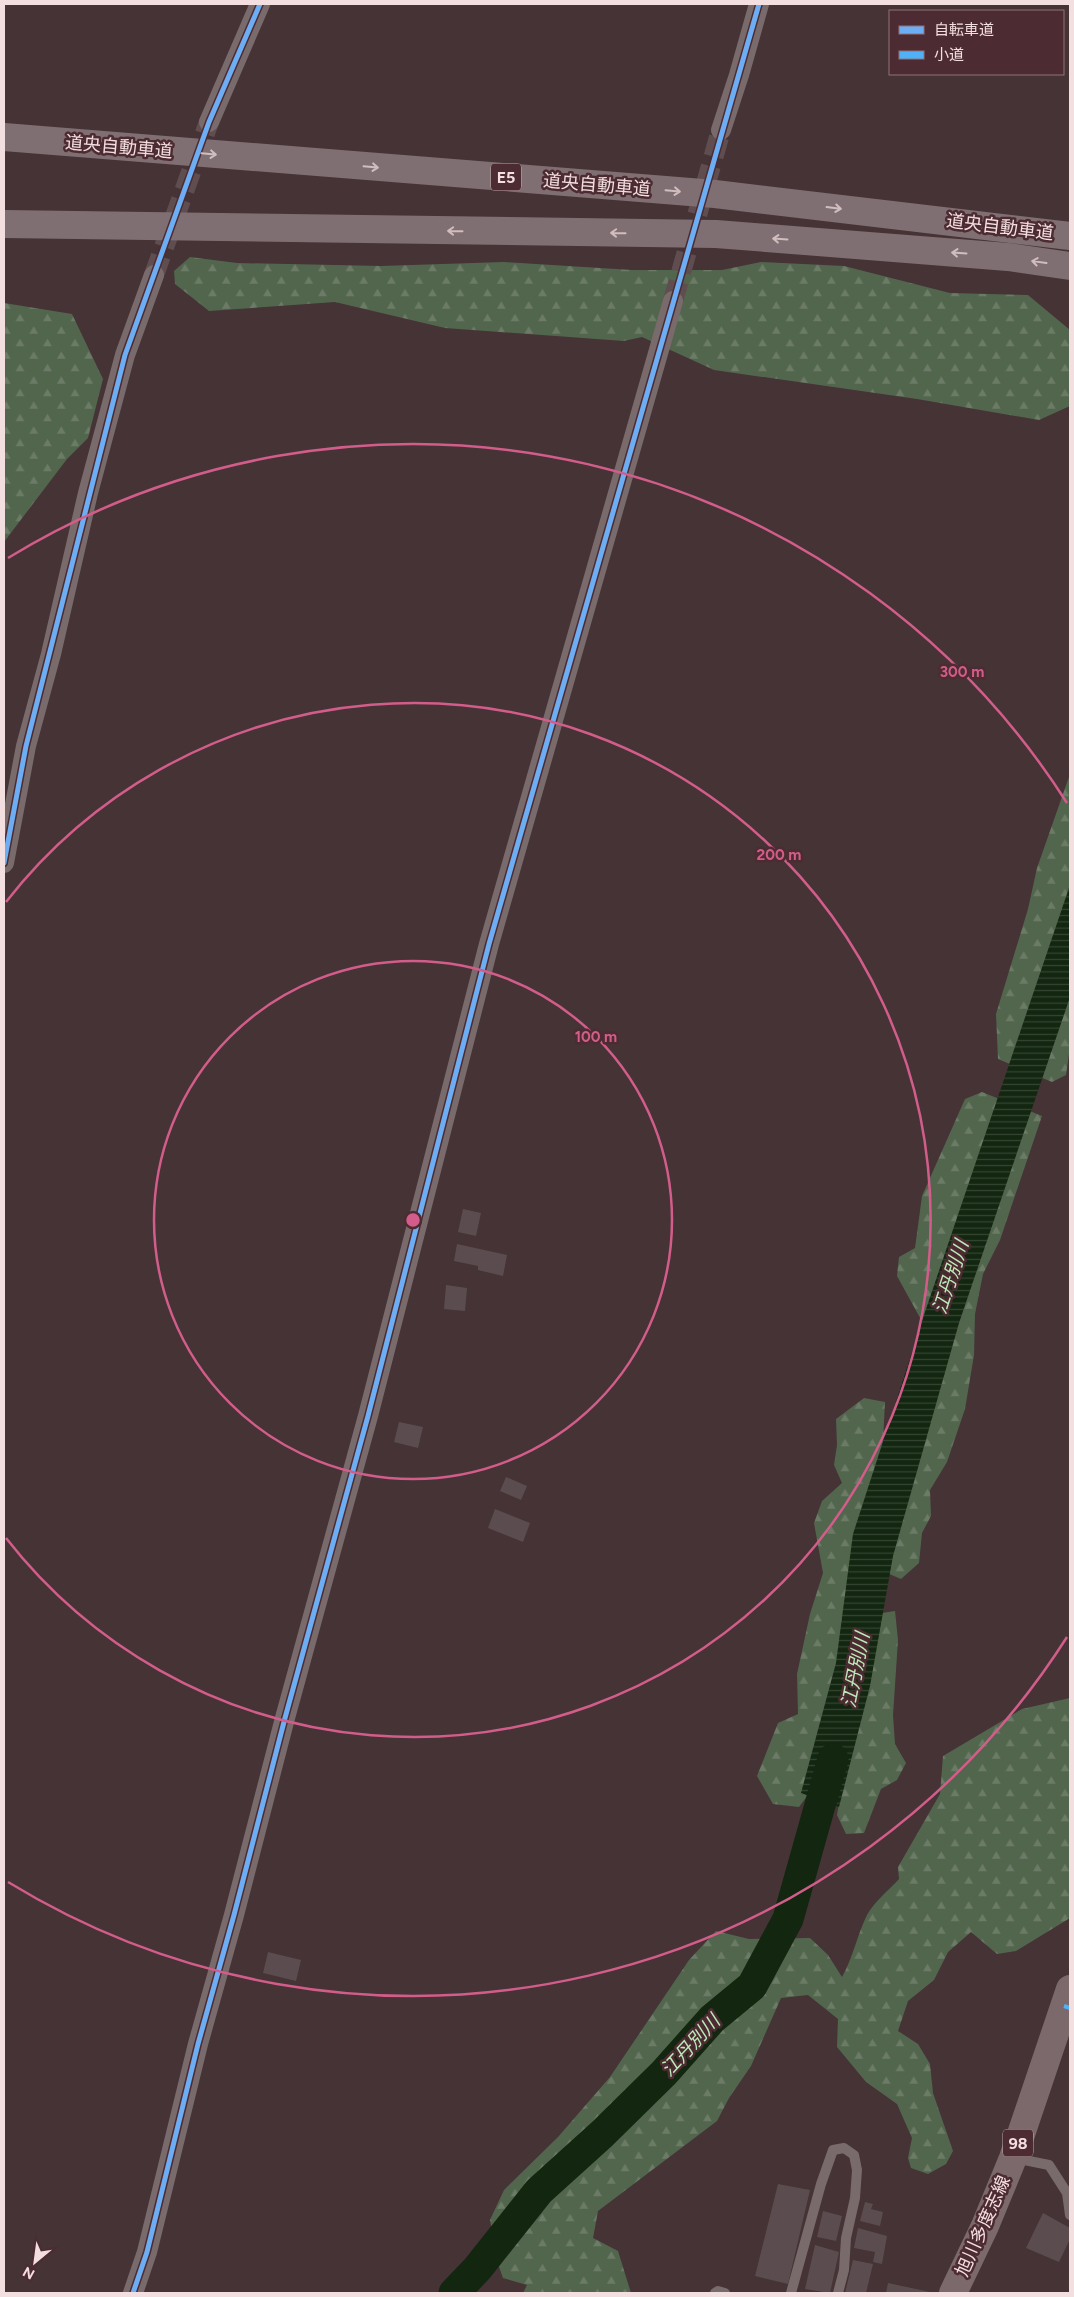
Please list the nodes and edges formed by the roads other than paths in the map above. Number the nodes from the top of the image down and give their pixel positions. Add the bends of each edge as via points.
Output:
1 (260, 4) edge
2 (759, 4) edge
3 (209, 122) tunnel mouth
4 (721, 130) tunnel mouth
5 (4, 137) edge
6 (4, 224) edge
7 (1070, 236) edge
8 (1070, 266) edge
9 (154, 275) tunnel mouth
10 (673, 301) tunnel mouth
11 (4, 862) edge
12 (1070, 1988) edge
13 (1013, 2158) junction
14 (1070, 2215) edge
15 (133, 2293) edge
16 (714, 2293) edge
17 (725, 2293) edge
18 (791, 2293) edge
19 (838, 2293) edge
20 (953, 2293) edge

1 - 3 street
2 - 4 street
5 -> 7 highway, 道央自動車道 / E5 via 715,194
8 -> 6 highway, 道央自動車道 via 1008,257 716,234
9 - 11 street via 125,354 88,494 26,746
10 - 15 street via 489,944 368,1416 198,2044 147,2252
12 - 13 main road, 旭川多度志線 / 98
13 - 14 lane via 1049,2165 1067,2193
13 - 20 main road, 旭川多度志線 / 98
16 - 17 lane
18 - 19 lane via 833,2150 844,2148 854,2156 857,2170

